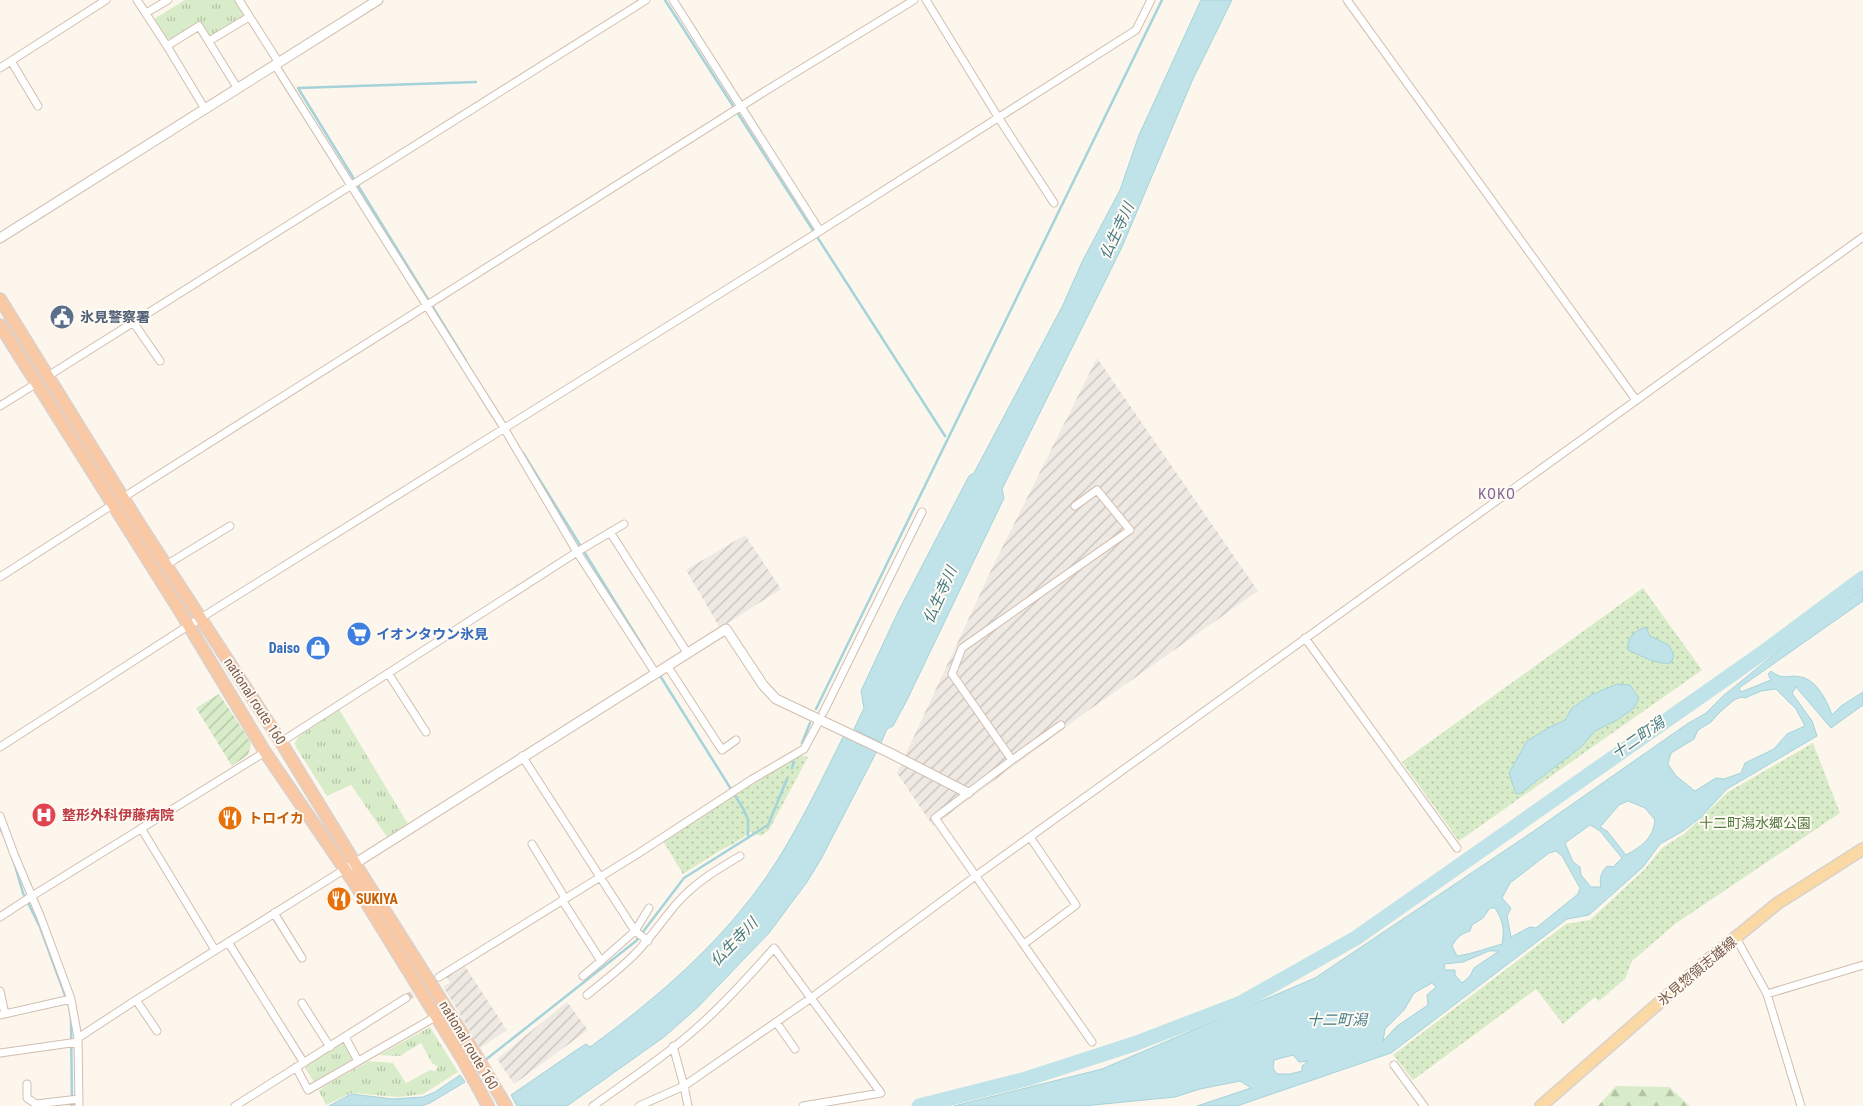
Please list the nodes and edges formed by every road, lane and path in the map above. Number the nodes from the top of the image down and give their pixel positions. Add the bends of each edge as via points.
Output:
1 (106, 0) edge
2 (137, 0) edge
3 (168, 0) edge
4 (239, 0) edge
5 (378, 0) edge
6 (646, 0) edge
7 (673, 0) edge
8 (914, 0) edge
9 (926, 0) edge
10 (1151, 0) edge
11 (1347, 0) edge
12 (146, 13) junction
13 (249, 17) junction
14 (209, 41) junction
15 (167, 46) junction
16 (11, 61) junction
17 (277, 64) junction
18 (0, 68) edge
19 (238, 89) junction
20 (38, 106) dead end
21 (741, 106) junction
22 (205, 109) junction
23 (998, 116) junction
24 (351, 185) junction
25 (1054, 203) dead end
26 (820, 231) junction
27 (1863, 237) edge
28 (0, 238) edge
29 (0, 299) edge
30 (427, 306) junction
31 (133, 322) junction
32 (0, 325) edge
33 (160, 361) dead end
34 (48, 376) junction
35 (37, 383) junction
36 (1636, 400) junction
37 (0, 406) edge
38 (504, 428) junction
39 (124, 497) junction
40 (112, 506) junction
41 (1075, 506) dead end
42 (922, 512) dead end
43 (624, 524) dead end
44 (230, 526) dead end
45 (610, 532) junction
46 (577, 552) junction
47 (166, 565) junction
48 (0, 577) edge
49 (201, 618) junction
50 (189, 626) junction
51 (1305, 638) junction
52 (688, 654) junction
53 (668, 666) junction
54 (388, 673) junction
55 (656, 674) junction
56 (823, 713) dead end
57 (818, 723) dead end
58 (1061, 725) dead end
59 (426, 732) dead end
60 (736, 740) dead end
61 (281, 742) junction
62 (0, 747) edge
63 (265, 752) junction
64 (522, 756) junction
65 (1012, 760) junction
66 (968, 793) junction
67 (0, 816) edge
68 (141, 828) junction
69 (1030, 837) junction
70 (532, 844) dead end
71 (1457, 848) dead end
72 (1863, 849) edge
73 (740, 856) dead end
74 (350, 866) junction
75 (976, 875) junction
76 (600, 876) junction
77 (32, 896) junction
78 (564, 899) junction
79 (649, 908) dead end
80 (274, 913) junction
81 (0, 917) edge
82 (635, 931) junction
83 (1736, 938) junction
84 (648, 941) junction
85 (228, 942) junction
86 (1024, 944) junction
87 (215, 950) junction
88 (302, 958) dead end
89 (601, 961) junction
90 (1863, 965) edge
91 (583, 976) dead end
92 (439, 977) dead end
93 (0, 991) edge
94 (1767, 994) junction
95 (587, 995) dead end
96 (406, 998) tunnel mouth
97 (811, 998) junction
98 (71, 999) junction
99 (136, 1000) junction
100 (302, 1003) dead end
101 (2, 1014) edge
102 (437, 1016) junction
103 (776, 1022) junction
104 (157, 1031) dead end
105 (345, 1037) junction
106 (78, 1040) junction
107 (1092, 1042) dead end
108 (330, 1046) junction
109 (673, 1046) junction
110 (795, 1049) dead end
111 (0, 1053) edge
112 (358, 1061) junction
113 (304, 1062) junction
114 (1394, 1065) dead end
115 (296, 1067) junction
116 (27, 1084) dead end
117 (684, 1086) junction
118 (79, 1103) edge
119 (235, 1106) edge
120 (488, 1106) edge
121 (506, 1106) edge
122 (593, 1106) edge
123 (639, 1106) edge
124 (688, 1106) edge
125 (802, 1106) edge
126 (1424, 1106) edge
127 (1541, 1106) edge
128 (1801, 1106) edge

1 - 16 street
2 - 12 street
3 - 12 street
4 - 13 street
5 - 17 street
6 - 24 street
7 - 21 street
8 - 21 street
9 - 23 street
10 - 23 street via 1136,30
11 - 36 street
12 - 15 street
13 - 14 street
13 - 17 street
14 - 15 street via 199,26
14 - 19 street
15 - 22 street
16 - 18 street
16 - 20 street
17 - 19 street
17 - 24 street
19 - 22 street
21 - 26 street
21 - 30 street
22 - 28 street
23 - 25 street
23 - 26 street
24 - 30 street
24 - 31 street
26 - 38 street
27 - 36 street
29 - 34 highway, national route 160
30 - 38 street
30 - 39 street
31 - 33 street
31 - 34 street
32 - 35 highway, national route 160
34 - 39 highway, national route 160
35 - 37 street
35 - 40 highway, national route 160
36 - 51 street
38 - 46 street
38 - 49 street
39 - 47 highway, national route 160
40 - 48 street
40 - 50 highway, national route 160
41 - 65 street via 1097,490 1130,530 962,648 952,674
42 - 56 street
43 - 45 street
44 - 47 street
45 - 46 street
45 - 52 street
46 - 54 street
46 - 55 street
47 - 49 highway, national route 160
49 - 50 street
49 - 61 highway, national route 160
50 - 62 street
50 - 63 highway, national route 160
51 - 69 street
51 - 71 street
52 - 53 street
52 - 66 street via 726,628 776,699
53 - 55 street
53 - 60 street via 722,750
54 - 59 street
54 - 61 street
55 - 64 street
57 - 76 street via 804,749
58 - 65 street
61 - 74 highway, national route 160
63 - 68 street
63 - 74 highway, national route 160
64 - 74 street
64 - 76 street
65 - 66 street
66 - 75 street via 936,818
67 - 77 street
68 - 77 street
68 - 87 street
69 - 75 street
69 - 86 street via 1076,906
70 - 78 street
72 - 83 main road, 氷見惣領志雄線 via 1778,903
73 - 84 street via 694,887
74 - 80 street
74 - 102 highway, national route 160
74 - 121 highway, national route 160 via 476,1055
75 - 86 street
75 - 97 street
76 - 78 street
76 - 82 street
77 - 81 street
77 - 98 street
78 - 89 street
78 - 92 street
79 - 82 street
80 - 85 street
80 - 88 street
82 - 84 street
82 - 89 street
83 - 94 street
83 - 127 main road, 氷見惣領志雄線
84 - 95 street
85 - 87 street
85 - 113 street
86 - 107 street
87 - 99 street
89 - 91 street
90 - 94 street
93 - 101 street
94 - 128 street
96 - 105 street
97 - 103 street
97 - 109 street via 774,948 700,1026
97 - 125 street via 881,1092
98 - 101 street
98 - 106 street
99 - 104 street
99 - 106 street
100 - 108 street
102 - 112 street
102 - 120 highway, national route 160
103 - 110 street
103 - 117 street
105 - 108 street
105 - 112 street
106 - 111 street
106 - 118 street
108 - 113 street
109 - 117 street
109 - 122 street
112 - 115 street via 308,1090
113 - 115 street
114 - 126 street
115 - 119 street
116 - 118 street via 27,1098 36,1104
117 - 123 street
117 - 124 street

